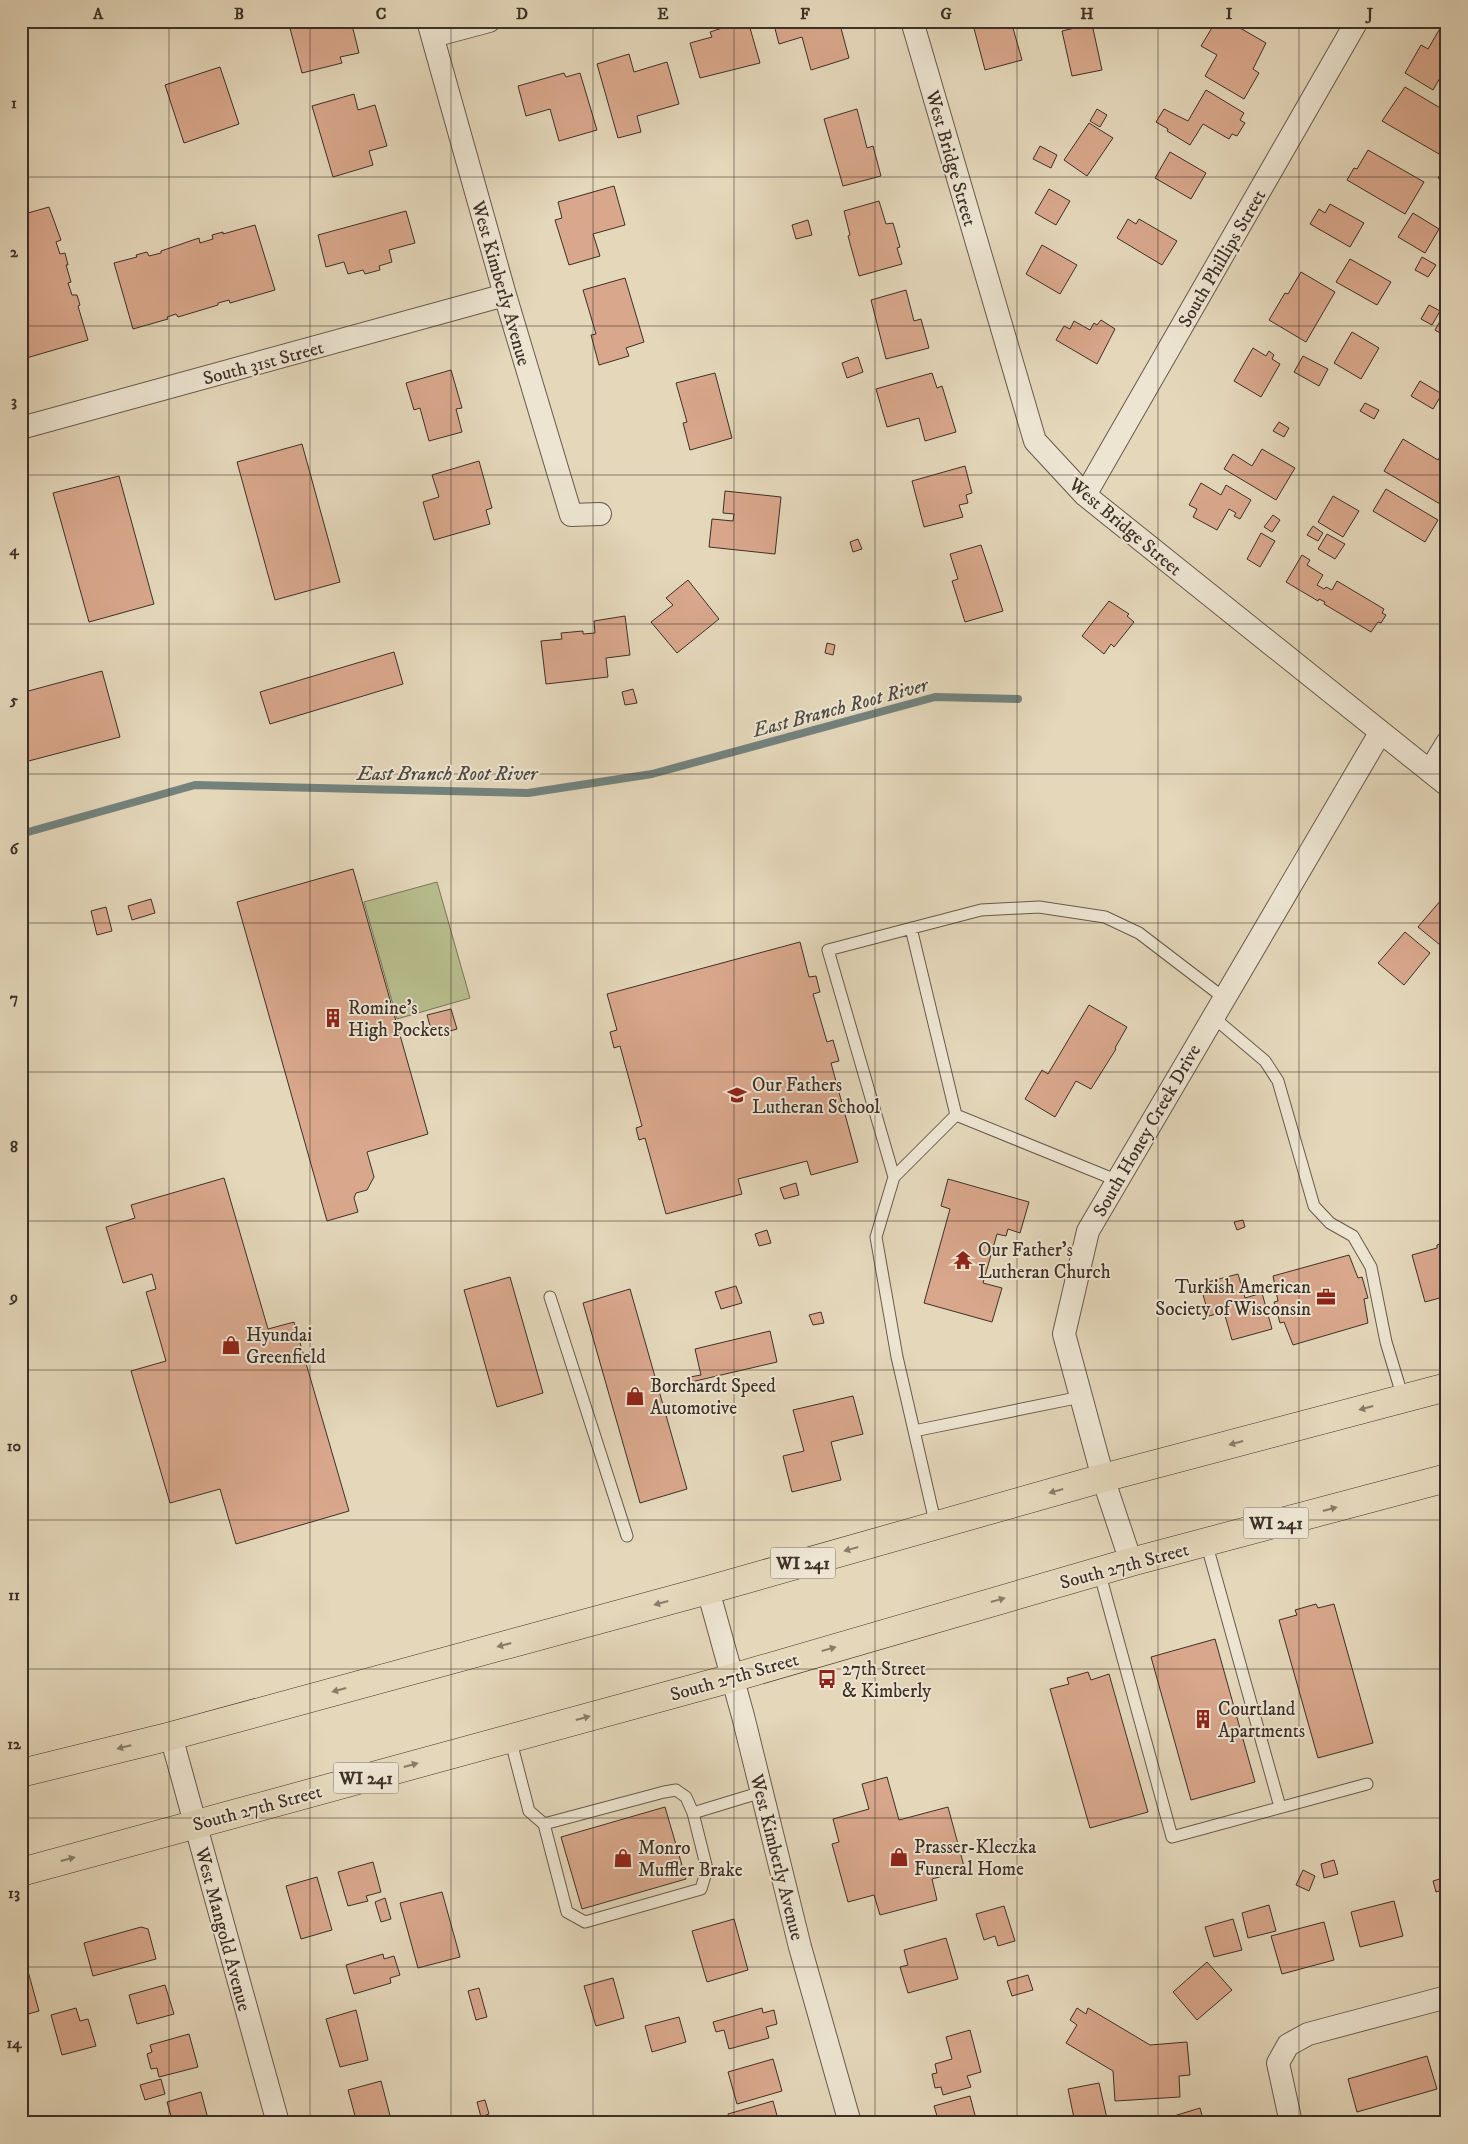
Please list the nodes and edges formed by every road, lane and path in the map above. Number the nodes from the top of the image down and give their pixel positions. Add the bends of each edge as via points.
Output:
1 (489, 21) edge
2 (912, 21) edge
3 (1357, 21) edge
4 (430, 29) edge
5 (505, 295) junction
6 (21, 428) edge
7 (1084, 495) junction
8 (600, 514) dead end
9 (1380, 733) junction
10 (1447, 743) edge
11 (1438, 778) edge
12 (911, 928) junction
13 (1218, 1008) junction
14 (956, 1115) junction
15 (894, 1176) junction
16 (1116, 1180) junction
17 (550, 1297) dead end
18 (1447, 1387) edge
19 (1081, 1397) junction
20 (1403, 1399) junction
21 (914, 1431) junction
22 (1103, 1478) junction
23 (1447, 1478) edge
24 (936, 1526) junction
25 (627, 1536) dead end
26 (1206, 1542) junction
27 (1131, 1562) junction
28 (1099, 1571) junction
29 (708, 1590) junction
30 (732, 1678) junction
31 (171, 1736) junction
32 (510, 1738) junction
33 (21, 1773) edge
34 (1367, 1784) dead end
35 (762, 1792) junction
36 (1280, 1807) junction
37 (693, 1812) junction
38 (196, 1824) junction
39 (544, 1824) junction
40 (21, 1872) edge
41 (1447, 1997) edge
42 (278, 2123) edge
43 (850, 2123) edge
44 (1292, 2123) edge

1 - 4 street
2 - 7 street, West Bridge Street via 1035,441
3 - 7 street, South Phillips Street
4 - 5 street, West Kimberly Avenue
5 - 6 street, South 31st Street
5 - 8 street, West Kimberly Avenue via 571,515
7 - 9 street, West Bridge Street
9 - 11 street, West Bridge Street
9 - 13 street, South Honey Creek Drive
10 - 11 street
12 - 13 lane via 981,910 1039,907 1105,916 1139,933
12 - 14 lane
12 - 15 lane via 828,950
13 - 16 street, South Honey Creek Drive
13 - 20 lane via 1265,1061 1278,1081 1314,1206 1330,1223 1353,1236 1371,1267 1386,1342
14 - 15 lane
14 - 16 lane
15 - 21 lane via 876,1237
16 - 19 street, South Honey Creek Drive via 1088,1231 1064,1334
17 - 25 lane
18 - 20 main road, WI 241
19 - 21 lane
19 - 22 street, South Honey Creek Drive
20 -> 22 main road, WI 241
21 - 24 lane
22 -> 24 main road, WI 241
22 - 27 street, South Honey Creek Drive
26 -> 23 main road, South 27th Street / WI 241
24 -> 29 main road, WI 241
26 - 27 main road, South 27th Street / WI 241
26 - 36 lane
27 - 28 main road, South 27th Street / WI 241
30 -> 28 main road, South 27th Street / WI 241
28 - 36 lane via 1172,1837
29 - 30 street, West Kimberly Avenue
29 -> 31 main road, WI 241
32 -> 30 main road, South 27th Street / WI 241
30 - 35 street, West Kimberly Avenue
31 -> 33 main road, WI 241
31 - 38 street, West Mangold Avenue
38 -> 32 main road, South 27th Street / WI 241
32 - 39 lane via 529,1811
34 - 36 lane
35 - 37 lane
35 - 43 street, West Kimberly Avenue via 800,1947
37 - 39 lane via 686,1797 676,1790
37 - 39 lane via 707,1869 701,1889 585,1922 567,1912
40 -> 38 main road, South 27th Street / WI 241
38 - 42 street, West Mangold Avenue
41 - 44 street via 1308,2034 1288,2045 1278,2063

